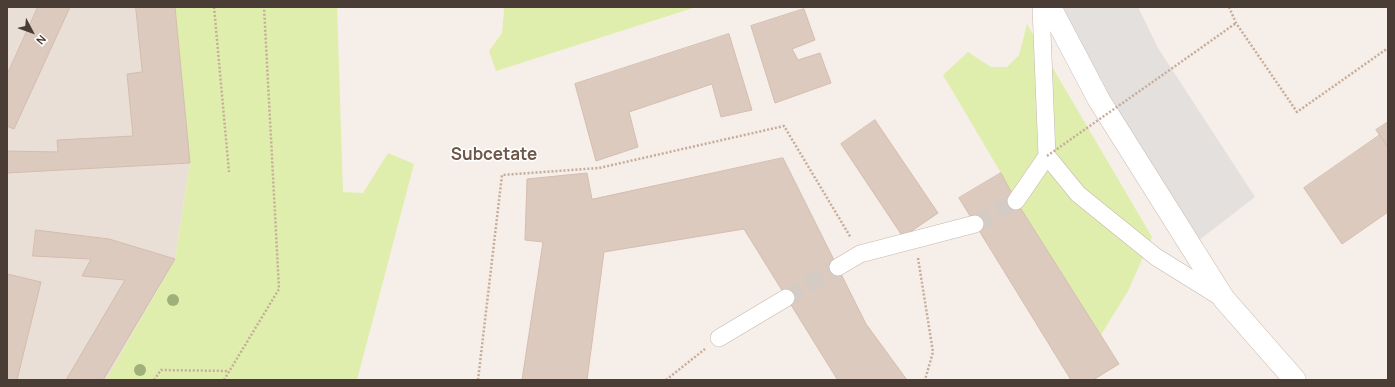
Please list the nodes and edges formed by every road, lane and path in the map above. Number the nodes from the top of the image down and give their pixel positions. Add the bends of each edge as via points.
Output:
1 (214, 7) edge
2 (264, 7) edge
3 (1041, 7) edge
4 (1050, 7) edge
5 (1229, 7) edge
6 (1236, 23) junction
7 (1388, 48) edge
8 (1047, 156) junction
9 (229, 172) dead end
10 (1016, 201) tunnel mouth
11 (975, 224) tunnel mouth
12 (914, 240) junction
13 (860, 254) junction
14 (838, 267) tunnel mouth
15 (786, 298) tunnel mouth
16 (1224, 299) junction
17 (719, 338) joint
18 (229, 371) junction
19 (154, 380) edge
20 (224, 380) edge
21 (478, 380) edge
22 (666, 380) edge
23 (925, 380) edge
24 (1295, 380) edge

1 - 9 path
2 - 18 path via 279,288
3 - 8 street
4 - 16 street via 1100,100
5 - 6 path
6 - 7 path via 1297,112
6 - 8 path, bridge
8 - 10 street
8 - 16 street via 1078,194 1156,257
11 - 12 street
12 - 13 street
12 - 23 path via 934,352
13 - 14 street
13 - 21 path via 784,126 599,168 502,175
15 - 17 street
16 - 24 street
17 - 22 path
18 - 19 path via 161,370
18 - 20 path

